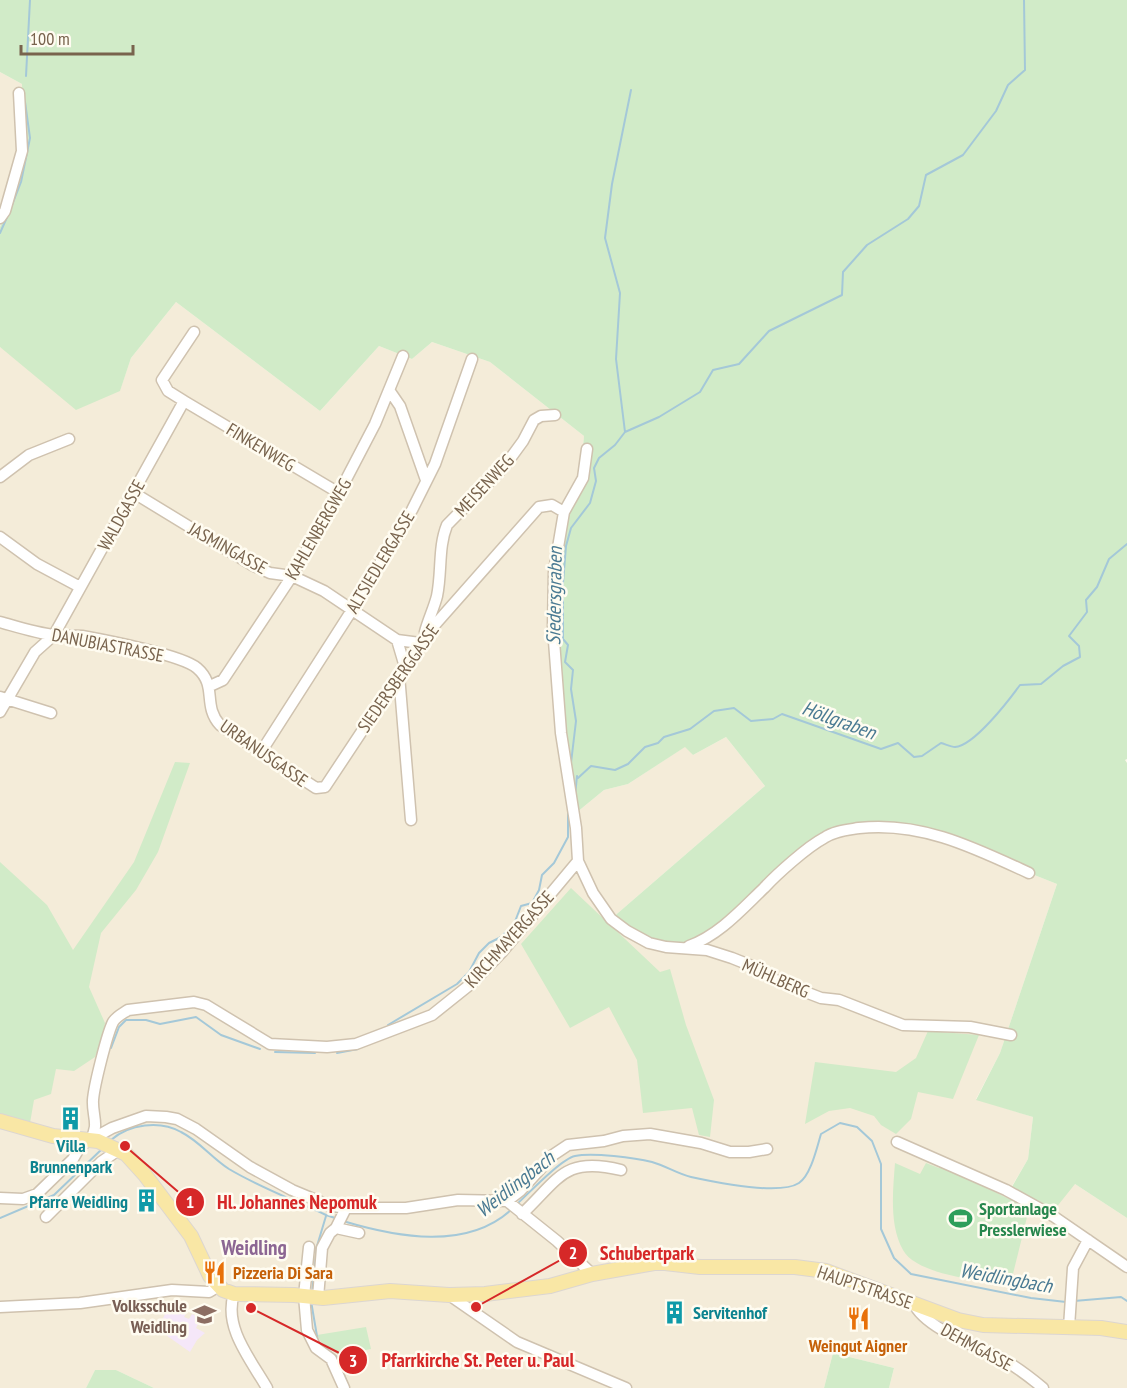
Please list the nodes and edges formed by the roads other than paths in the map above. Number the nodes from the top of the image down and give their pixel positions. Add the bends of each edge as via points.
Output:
1 (19, 93) dead end
2 (0, 218) edge
3 (194, 332) dead end
4 (403, 356) dead end
5 (472, 359) dead end
6 (390, 390) junction
7 (184, 401) junction
8 (555, 415) dead end
9 (69, 439) dead end
10 (587, 449) dead end
11 (0, 477) edge
12 (426, 480) junction
13 (134, 493) junction
14 (339, 493) junction
15 (564, 512) junction
16 (0, 537) edge
17 (292, 576) junction
18 (80, 587) junction
19 (352, 610) junction
20 (0, 622) edge
21 (54, 635) junction
22 (422, 639) junction
23 (397, 640) junction
24 (402, 671) junction
25 (210, 686) junction
26 (4, 698) edge
27 (0, 711) edge
28 (51, 713) dead end
29 (261, 752) junction
30 (316, 788) joint
31 (411, 820) dead end
32 (578, 861) junction
33 (1029, 873) dead end
34 (686, 948) junction
35 (1011, 1035) dead end
36 (0, 1121) edge
37 (94, 1141) junction
38 (897, 1142) dead end
39 (118, 1149) junction
40 (767, 1149) dead end
41 (621, 1170) dead end
42 (0, 1198) edge
43 (515, 1208) junction
44 (46, 1217) dead end
45 (341, 1218) junction
46 (359, 1233) dead end
47 (1088, 1240) junction
48 (309, 1247) dead end
49 (1127, 1267) edge
50 (592, 1274) junction
51 (219, 1286) junction
52 (234, 1294) junction
53 (449, 1295) junction
54 (311, 1297) junction
55 (914, 1303) junction
56 (0, 1307) edge
57 (1070, 1327) junction
58 (1127, 1332) edge
59 (267, 1388) edge
60 (344, 1388) edge
61 (626, 1388) edge
62 (1043, 1388) edge

1 - 2 street via 22,151
3 - 7 street via 162,380 168,391
4 - 6 street, KAHLENBERGWEG
5 - 12 street, ALTSIEDLERGASSE
6 - 12 street via 400,406
6 - 14 street, KAHLENBERGWEG
7 - 13 street, WALDGASSE
7 - 14 street, FINKENWEG
8 - 22 street, MEISENWEG via 534,420 504,467 447,525 442,537 436,598
9 - 11 street via 29,455
10 - 15 street via 582,478
12 - 19 street, ALTSIEDLERGASSE
13 - 17 street, JASMINGASSE via 252,565
13 - 18 street, WALDGASSE
14 - 17 street, KAHLENBERGWEG
15 - 22 street, SIEDERSBERGGASSE via 552,506 539,507
15 - 32 street via 554,571 553,628 561,733
16 - 18 street
17 - 19 street, JASMINGASSE
17 - 25 street, KAHLENBERGWEG via 223,680
18 - 21 street, WALDGASSE
19 - 23 street, JASMINGASSE
19 - 29 street, ALTSIEDLERGASSE
20 - 21 street, DANUBIASTRASSE
21 - 25 street, DANUBIASTRASSE via 80,636 186,661 196,666
21 - 26 street, WALDGASSE via 35,652
22 - 23 street, JASMINGASSE
22 - 24 street, SIEDERSBERGGASSE
23 - 24 street
24 - 30 street, SIEDERSBERGGASSE via 325,787
24 - 31 street
25 - 29 street, URBANUSGASSE via 213,717
26 - 27 street, WALDGASSE
26 - 28 street
29 - 30 street, URBANUSGASSE
32 - 34 street, MÜHLBERG via 611,919 649,943
32 - 37 street, KIRCHMAYERGASSE via 472,983 432,1015 356,1044 270,1044 206,1005 194,1002 128,1010 118,1016 109,1034 93,1093
33 - 34 street via 935,833 895,827 835,832 765,886 741,913
34 - 35 street, MÜHLBERG via 732,958 777,981 903,1025 970,1027
36 - 37 main road via 53,1136
37 - 39 main road
37 - 42 street via 81,1145 74,1159 37,1194 23,1199
37 - 45 street via 112,1128 139,1118 177,1119 250,1167 328,1204
38 - 47 street via 1006,1190
39 - 44 street
39 - 51 main road, HAUPTSTRASSE via 137,1165 191,1236 206,1269
40 - 43 street via 730,1152 650,1134 568,1145 553,1155 520,1191
41 - 43 street via 589,1164 566,1170
43 - 45 street via 458,1200
43 - 50 street
45 - 46 street
45 - 54 street via 322,1248
47 - 49 street
47 - 57 street via 1073,1268
48 - 54 street
50 - 53 main road, HAUPTSTRASSE via 550,1286
50 - 55 main road, HAUPTSTRASSE via 665,1263 814,1268
51 - 52 main road, HAUPTSTRASSE
51 - 56 street via 209,1292 172,1290 80,1303
52 - 54 main road, HAUPTSTRASSE
52 - 59 street via 232,1324
53 - 54 main road, HAUPTSTRASSE via 390,1291
53 - 61 street via 517,1342
54 - 60 street via 306,1321 309,1337 331,1359
55 - 57 main road, HAUPTSTRASSE via 983,1325
55 - 62 street, DEHMGASSE via 927,1319 1006,1361
57 - 58 main road, HAUPTSTRASSE

